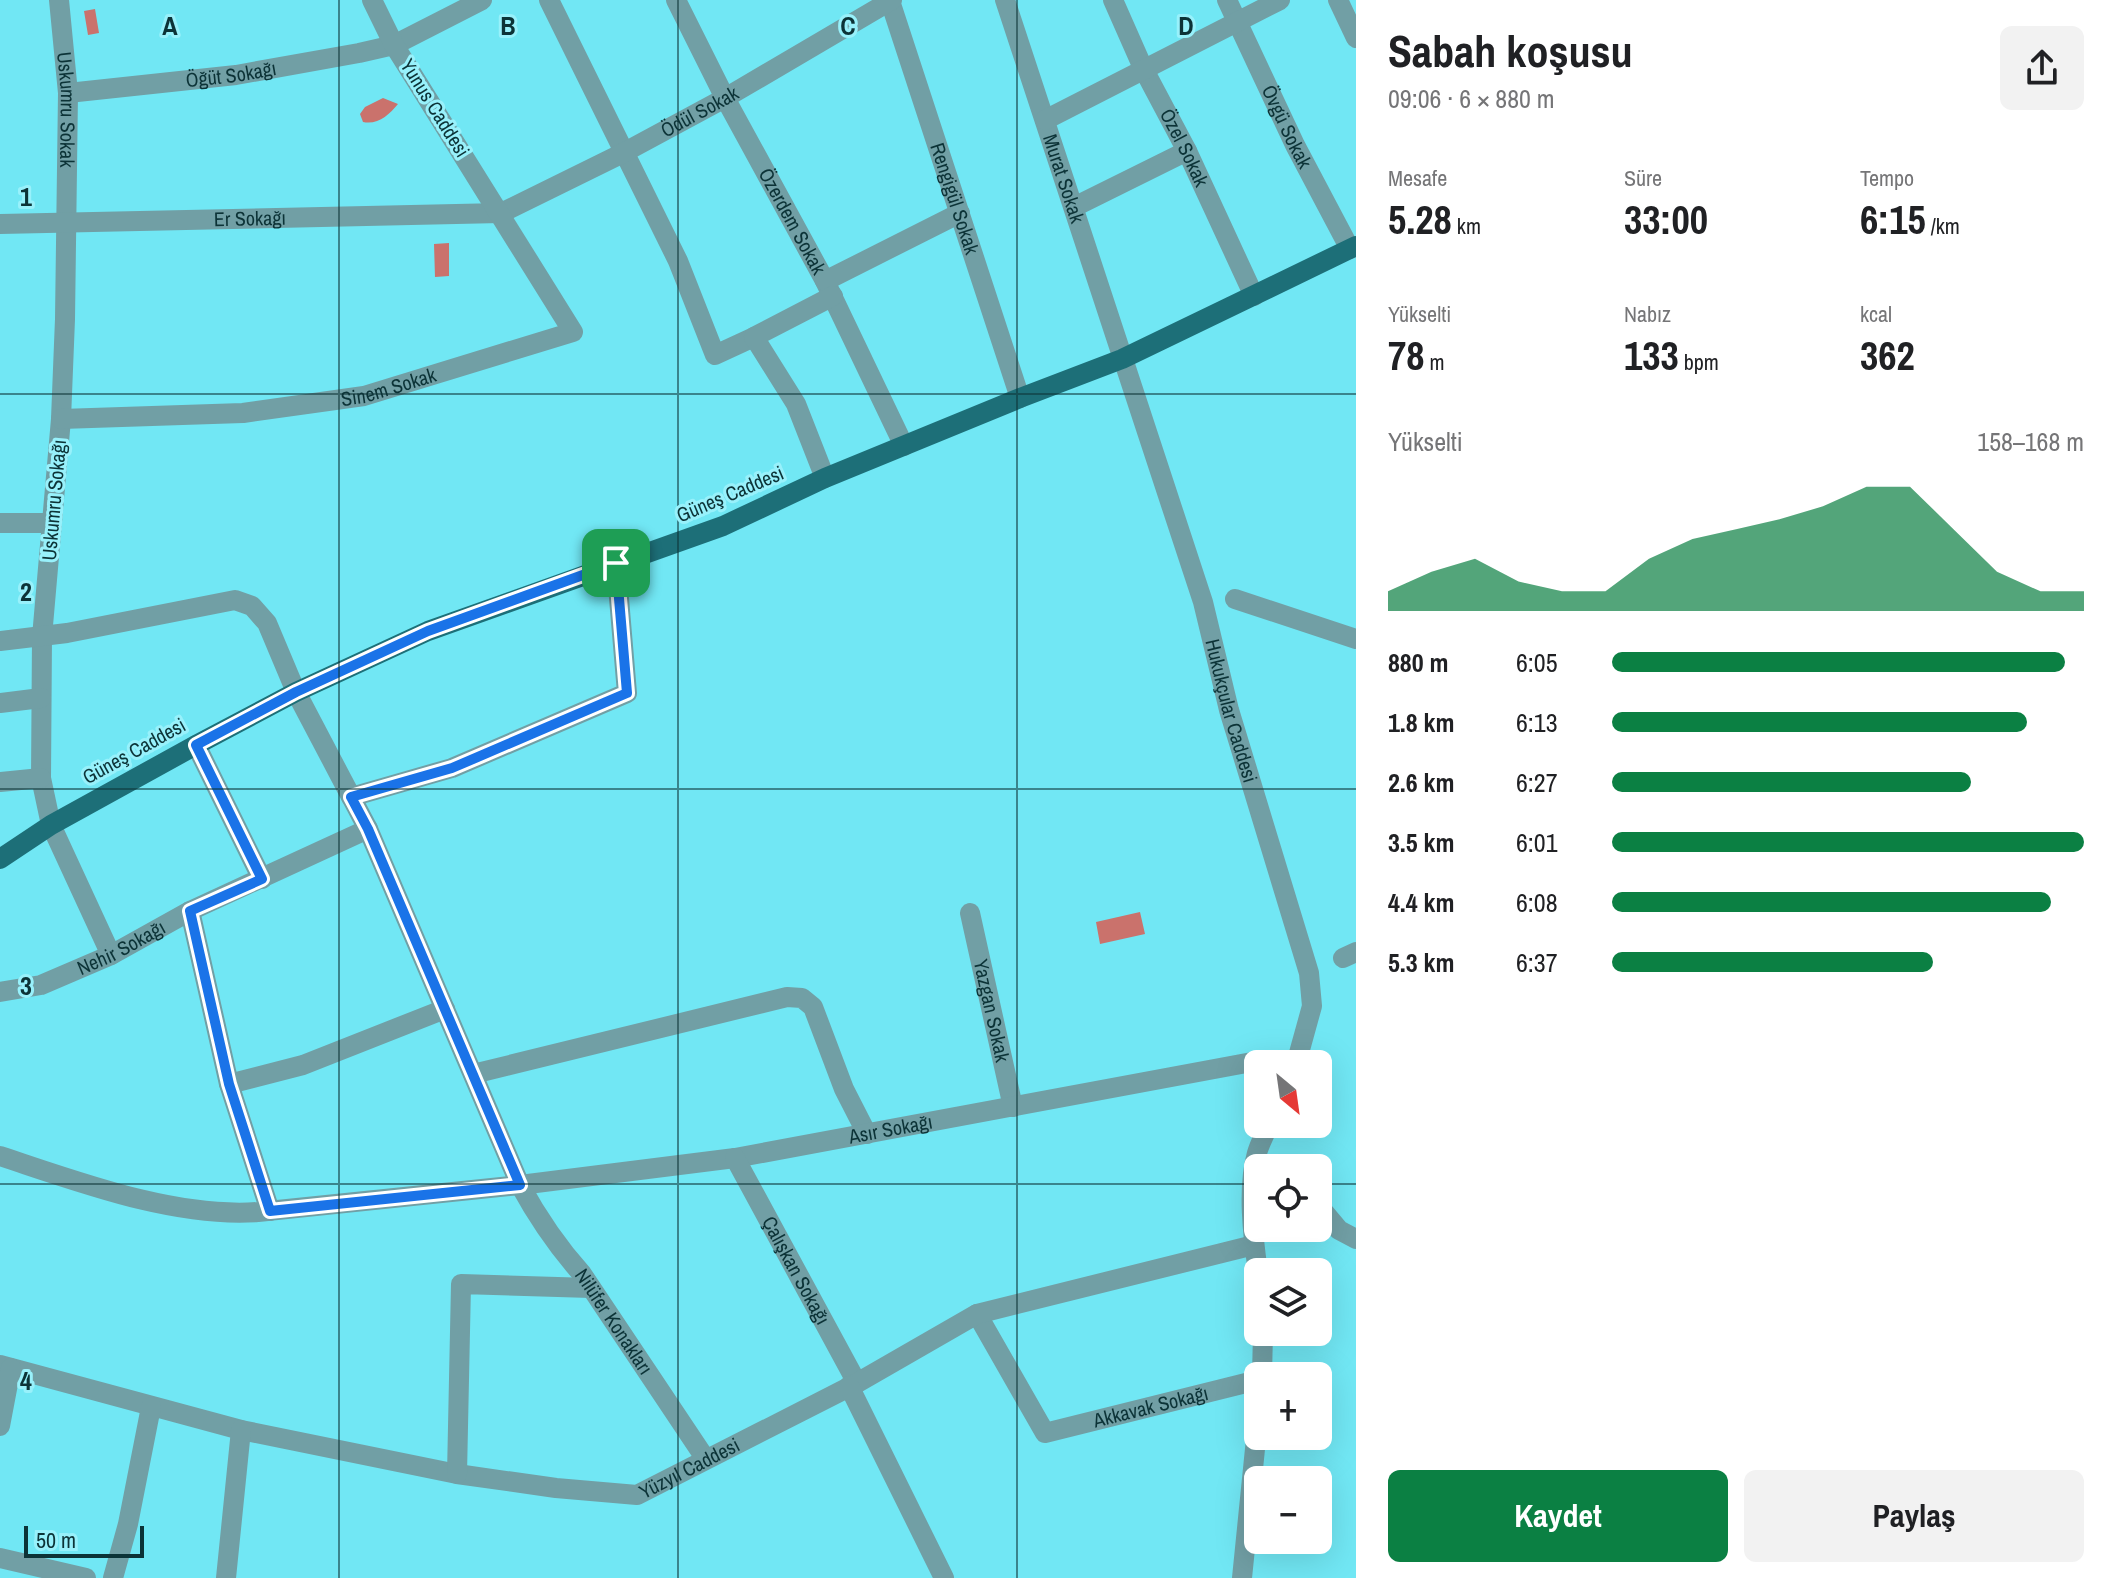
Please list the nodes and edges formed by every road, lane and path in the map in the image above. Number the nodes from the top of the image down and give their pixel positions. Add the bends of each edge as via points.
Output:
1 (59, 0) edge
2 (372, 0) edge
3 (482, 0) edge
4 (549, 0) edge
5 (676, 0) edge
6 (891, 0) edge
7 (1005, 0) edge
8 (1113, 0) edge
9 (1227, 0) edge
10 (1280, 0) edge
11 (1338, 0) edge
12 (1238, 21) junction
13 (1356, 38) edge
14 (394, 45) junction
15 (1143, 68) junction
16 (68, 93) junction
17 (725, 98) junction
18 (1045, 120) junction
19 (1187, 151) junction
20 (623, 153) junction
21 (1074, 207) junction
22 (501, 213) junction
23 (960, 213) junction
24 (66, 221) junction
25 (0, 224) edge
26 (1353, 247) edge
27 (829, 288) junction
28 (1254, 296) junction
29 (754, 337) junction
30 (1122, 359) junction
31 (1020, 398) junction
32 (61, 419) junction
33 (904, 446) junction
34 (825, 478) junction
35 (0, 523) edge
36 (52, 523) junction
37 (616, 563) junction
38 (1235, 599) dead end
39 (42, 637) junction
40 (1356, 639) edge
41 (0, 641) edge
42 (296, 692) junction
43 (41, 698) junction
44 (0, 703) edge
45 (196, 745) junction
46 (41, 778) junction
47 (0, 782) edge
48 (351, 797) junction
49 (51, 825) junction
50 (368, 829) junction
51 (0, 859) edge
52 (262, 879) junction
53 (190, 911) junction
54 (970, 913) dead end
55 (111, 955) junction
56 (0, 992) edge
57 (445, 1009) junction
58 (1300, 1050) edge
59 (1244, 1064) edge
60 (473, 1074) junction
61 (229, 1084) junction
62 (1013, 1107) junction
63 (867, 1134) junction
64 (1264, 1138) edge
65 (0, 1156) edge
66 (735, 1158) junction
67 (520, 1185) junction
68 (270, 1211) junction
69 (1332, 1222) edge
70 (1356, 1239) edge
71 (1254, 1245) junction
72 (1256, 1258) edge
73 (591, 1288) junction
74 (977, 1314) junction
75 (6, 1367) edge
76 (1244, 1382) edge
77 (853, 1384) junction
78 (151, 1407) junction
79 (0, 1426) edge
80 (241, 1430) junction
81 (1255, 1450) edge
82 (705, 1458) junction
83 (457, 1474) junction
84 (0, 1558) edge
85 (86, 1578) edge
86 (113, 1578) edge
87 (226, 1578) edge
88 (944, 1578) edge
89 (1242, 1578) edge

1 - 16 street, Uskumru Sokak
2 - 14 street, Yunus Caddesi
3 - 14 street, Öğüt Sokağı
4 - 20 street
5 - 17 street, Özerdem Sokak
6 - 17 street, Ödül Sokak
6 - 23 street, Rengigül Sokak
7 - 18 street, Murat Sokak
8 - 15 street, Özel Sokak
9 - 12 street, Övgü Sokak
10 - 12 street
11 - 13 street
12 - 15 street
12 - 26 street, Övgü Sokak via 1295,145
14 - 16 street, Öğüt Sokağı via 236,75
14 - 22 street, Yunus Caddesi
15 - 18 street
15 - 19 street, Özel Sokak
16 - 24 street, Uskumru Sokak
17 - 20 street, Ödül Sokak
17 - 27 street, Özerdem Sokak
18 - 21 street, Murat Sokak
19 - 21 street
19 - 28 street, Özel Sokak
20 - 22 street, Ödül Sokak
20 - 29 street via 678,261 715,355
21 - 30 street, Murat Sokak
22 - 24 street, Er Sokağı
22 - 32 street, Sinem Sokak via 573,332 364,396 243,413
23 - 27 street
23 - 31 street, Rengigül Sokak
24 - 25 street, Er Sokağı
24 - 32 street, Uskumru Sokağı
26 - 28 main road, Güneş Caddesi
27 - 29 street
27 - 33 street, Özerdem Sokak
28 - 30 main road, Güneş Caddesi
29 - 34 street via 796,404
30 - 31 main road, Güneş Caddesi
30 - 58 street, Hukukçular Caddesi via 1203,602 1232,724 1309,973 1312,1006
31 - 33 main road, Güneş Caddesi
32 - 36 street, Uskumru Sokağı
33 - 34 main road, Güneş Caddesi
34 - 37 main road, Güneş Caddesi via 723,526
35 - 36 street
36 - 39 street, Uskumru Sokağı
37 - 42 main road, Güneş Caddesi via 428,631
37 - 48 street via 627,693 452,768
38 - 40 street
39 - 41 street, Nilüfer Konakları
39 - 42 street, Nilüfer Konakları via 235,600 263,617
39 - 43 street, Uskumru Sokağı
42 - 45 main road, Güneş Caddesi
42 - 48 street, Nilüfer Konakları
43 - 44 street
43 - 46 street, Uskumru Sokağı
45 - 49 main road, Güneş Caddesi
45 - 52 street
46 - 47 street
46 - 49 street, Uskumru Sokağı
48 - 50 street, Nilüfer Konakları
49 - 51 main road, Güneş Caddesi
49 - 55 street, Uskumru Sokağı
50 - 52 street, Nehir Sokağı
50 - 57 street, Nilüfer Konakları
52 - 53 street, Nehir Sokağı
53 - 55 street, Nehir Sokağı
53 - 61 street
54 - 62 street, Yazgan Sokak
55 - 56 street, Nehir Sokağı via 41,985
57 - 60 street, Nilüfer Konakları
57 - 61 street via 303,1065
59 - 62 street, Asır Sokağı
60 - 63 street via 797,997 816,1013
60 - 67 street, Nilüfer Konakları
61 - 68 street
62 - 63 street, Asır Sokağı
63 - 66 street, Asır Sokağı
64 - 71 street via 1257,1155
65 - 68 street, Asır Sokağı via 95,1188 191,1209 230,1214
66 - 67 street, Asır Sokağı
66 - 77 street, Çalışkan Sokağı
67 - 68 street, Asır Sokağı
67 - 73 street, Nilüfer Konakları via 551,1238
69 - 70 street
71 - 72 street
71 - 74 street, Yüzyıl Caddesi
73 - 82 street, Nilüfer Konakları
73 - 83 street via 461,1284
74 - 76 street, Akkavak Sokağı via 1045,1433
74 - 77 street, Yüzyıl Caddesi
75 - 78 street, Yüzyıl Caddesi
75 - 79 street
77 - 82 street, Yüzyıl Caddesi
77 - 88 street, Çalışkan Sokağı
78 - 80 street, Yüzyıl Caddesi
78 - 86 street
80 - 83 street, Yüzyıl Caddesi
80 - 87 street
81 - 89 street
82 - 83 street, Yüzyıl Caddesi via 637,1495
84 - 85 street

